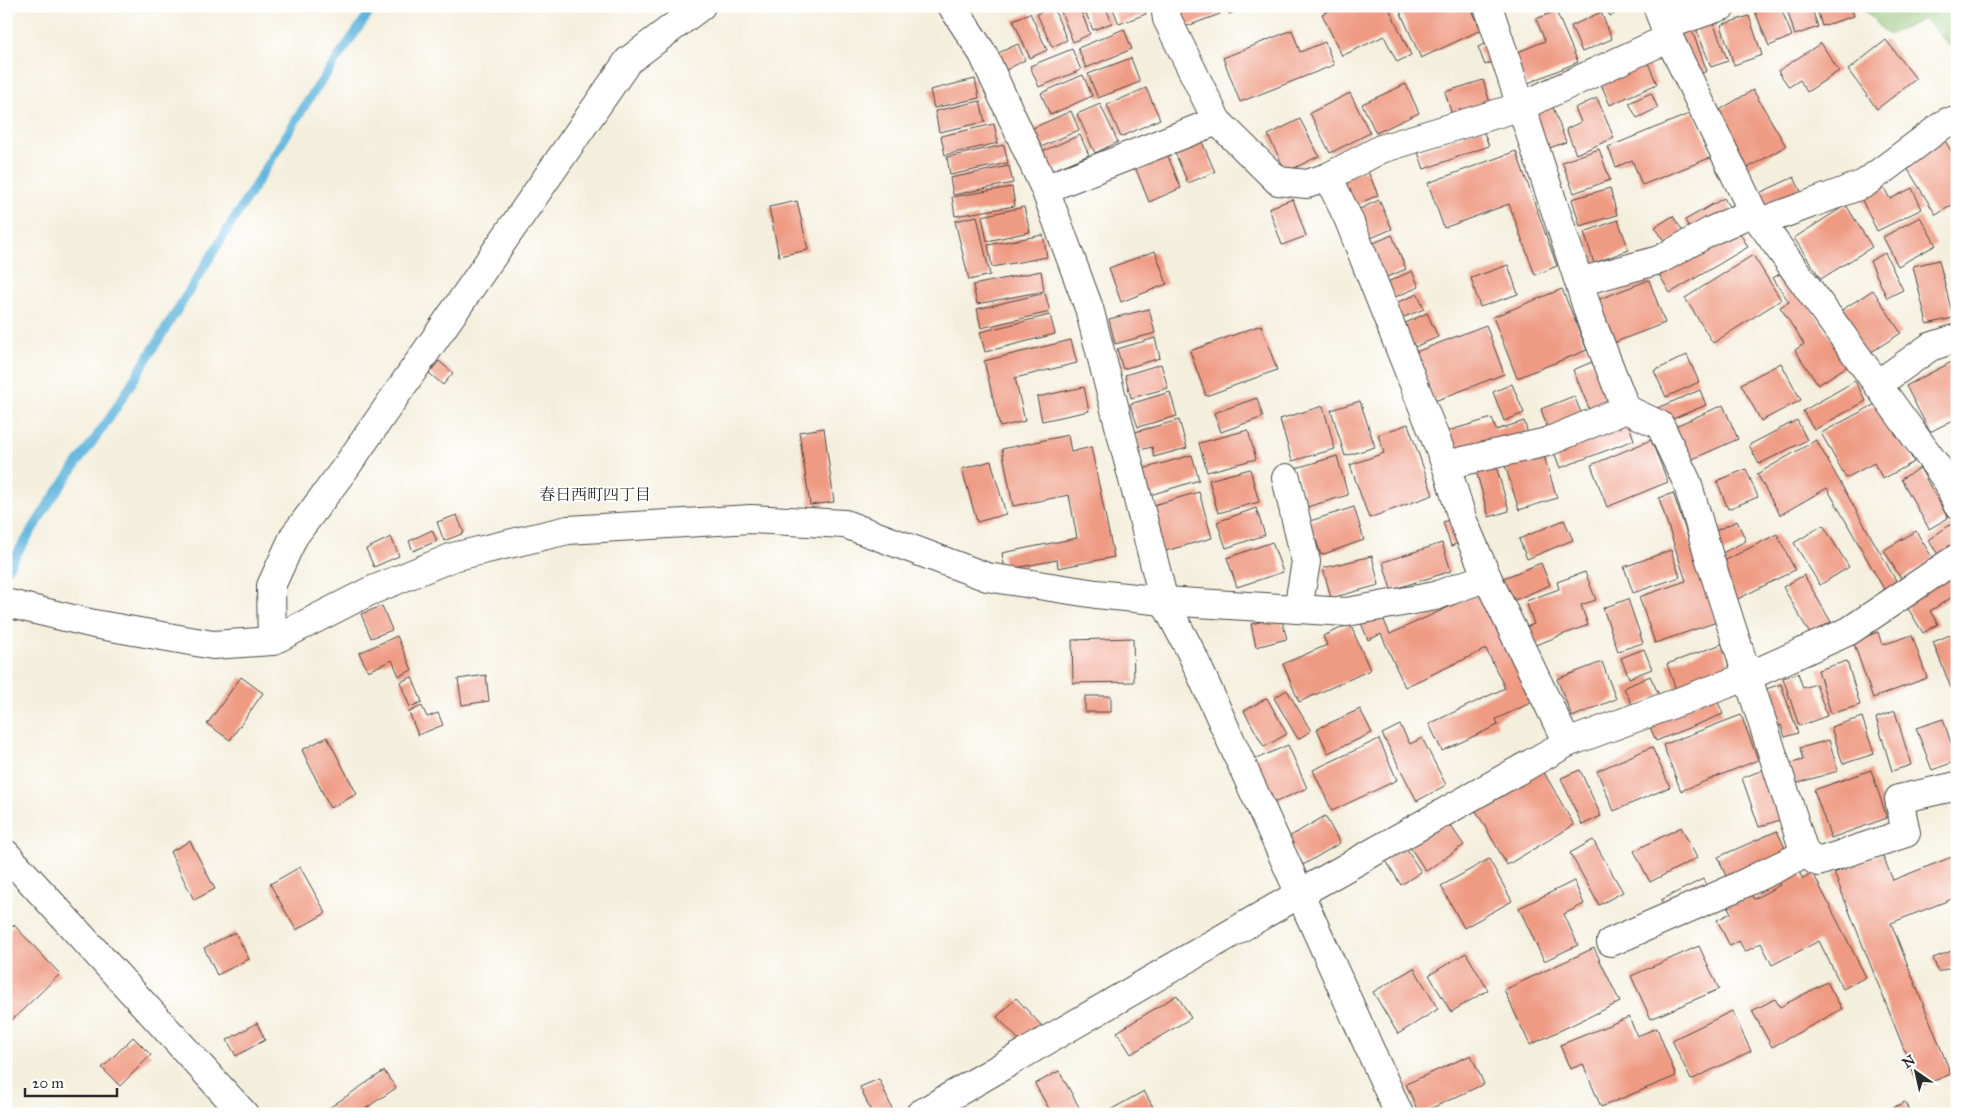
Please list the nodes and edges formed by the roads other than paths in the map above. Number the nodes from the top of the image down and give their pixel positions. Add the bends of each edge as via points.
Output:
1 (701, 6) edge
2 (952, 6) edge
3 (1165, 6) edge
4 (1488, 6) edge
5 (1722, 6) edge
6 (1663, 23) edge
7 (1522, 106) junction
8 (1217, 121) junction
9 (1957, 122) edge
10 (1328, 177) junction
11 (1045, 189) junction
12 (1757, 217) junction
13 (1579, 282) junction
14 (1957, 338) edge
15 (1878, 384) junction
16 (1626, 409) junction
17 (1446, 465) junction
18 (1286, 478) dead end
19 (1957, 504) edge
20 (1957, 558) edge
21 (1487, 577) junction
22 (1164, 601) junction
23 (8, 603) edge
24 (1298, 609) junction
25 (272, 641) junction
26 (1749, 676) junction
27 (1567, 743) junction
28 (1957, 786) edge
29 (6, 854) edge
30 (1806, 854) junction
31 (1298, 894) junction
32 (1612, 942) dead end
33 (244, 1114) edge
34 (920, 1114) edge
35 (1399, 1114) edge

1 - 25 street via 628,61 346,467 294,536 271,586
2 - 11 street via 983,54
3 - 8 street via 1167,19
4 - 7 street
5 - 6 street
6 - 7 street
6 - 12 street
7 - 10 street via 1381,149
7 - 13 street
8 - 10 street via 1278,180 1307,184
8 - 11 street
9 - 12 street via 1948,122 1864,184
10 - 17 street via 1348,218
11 - 22 street via 1088,308
12 - 13 street via 1713,230 1659,260
12 - 15 street
13 - 16 street
14 - 15 street via 1930,347
15 - 19 street via 1948,482
16 - 17 street via 1547,442
16 - 26 street via 1660,425 1687,482
17 - 21 street via 1463,521
18 - 24 street via 1306,562
20 - 26 street via 1849,630
21 - 24 street via 1435,596 1347,612
21 - 27 street
22 - 24 street
22 - 25 street via 987,577 844,524 752,519 568,530 452,557 368,592
22 - 31 street via 1191,652
23 - 25 street via 94,624 213,645
26 - 27 street
26 - 30 street
27 - 31 street
28 - 30 street via 1900,798 1906,833 1818,862
29 - 33 street
30 - 32 street
31 - 34 street
31 - 35 street

